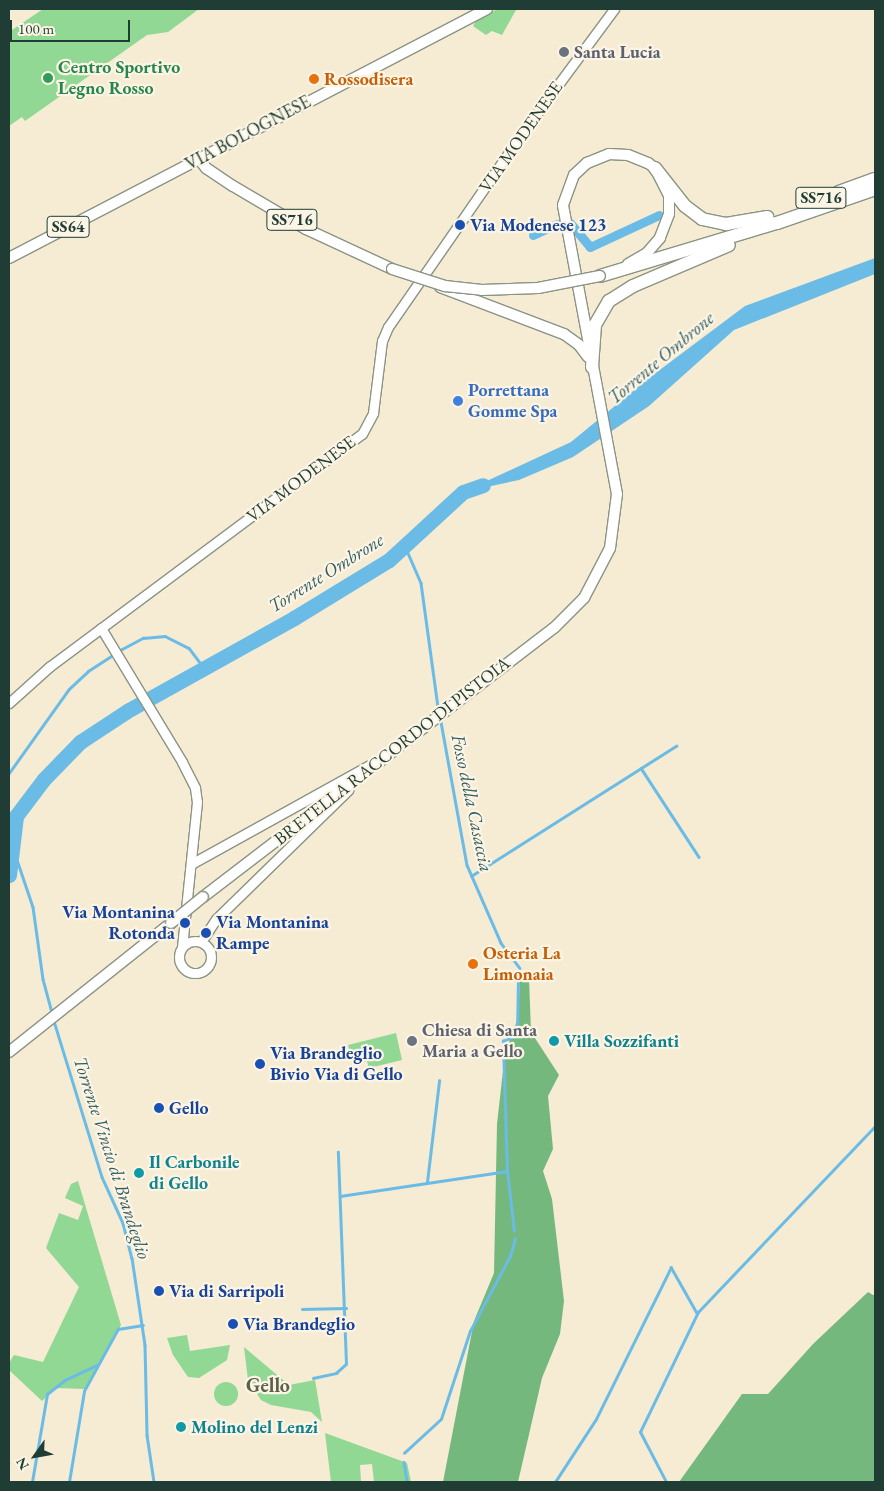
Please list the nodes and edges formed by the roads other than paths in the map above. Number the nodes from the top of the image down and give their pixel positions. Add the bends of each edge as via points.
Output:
1 (487, 9) edge
2 (614, 9) edge
3 (199, 159) junction
4 (655, 168) junction
5 (875, 179) edge
6 (875, 189) edge
7 (772, 220) junction
8 (9, 258) edge
9 (600, 276) junction
10 (429, 282) junction
11 (592, 367) junction
12 (101, 628) junction
13 (9, 703) edge
14 (380, 760) junction
15 (354, 780) junction
16 (191, 864) junction
17 (184, 928) junction
18 (197, 941) junction
19 (182, 947) junction
20 (9, 1052) edge

1 - 3 main road, VIA BOLOGNESE
2 - 12 street, VIA MODENESE via 526,128 388,327 382,342 373,413 362,434
3 - 8 main road, VIA BOLOGNESE / SS64
3 - 10 main road, SS716, bridge via 206,168 233,186 306,229 392,269
4 - 7 highway via 685,206 702,219 726,224
4 - 9 main road via 669,196 670,208 664,230 646,253
4 - 11 main road, BRETELLA RACCORDO DI PISTOIA via 628,155 603,155 579,169 564,197 564,222
5 - 7 highway, SS716
6 - 7 highway, SS716
7 - 9 highway, SS716
7 - 11 highway via 615,296 595,325
9 - 10 main road, SS716, bridge via 504,290 455,288
10 - 11 main road, bridge via 575,341 585,351
11 - 14 main road, BRETELLA RACCORDO DI PISTOIA via 617,494 614,534 605,562 584,598 554,628
12 - 13 street, VIA MODENESE
12 - 16 street via 191,778 197,802
14 - 15 main road, BRETELLA RACCORDO DI PISTOIA
14 - 16 street via 357,769
15 - 18 street via 344,794
15 - 20 main road, BRETELLA RACCORDO DI PISTOIA, bridge
16 - 17 street
17 - 18 street
17 - 19 street
18 - 19 street
18 - 19 street via 208,947 211,957 208,966 200,972 190,972 182,966 179,956

